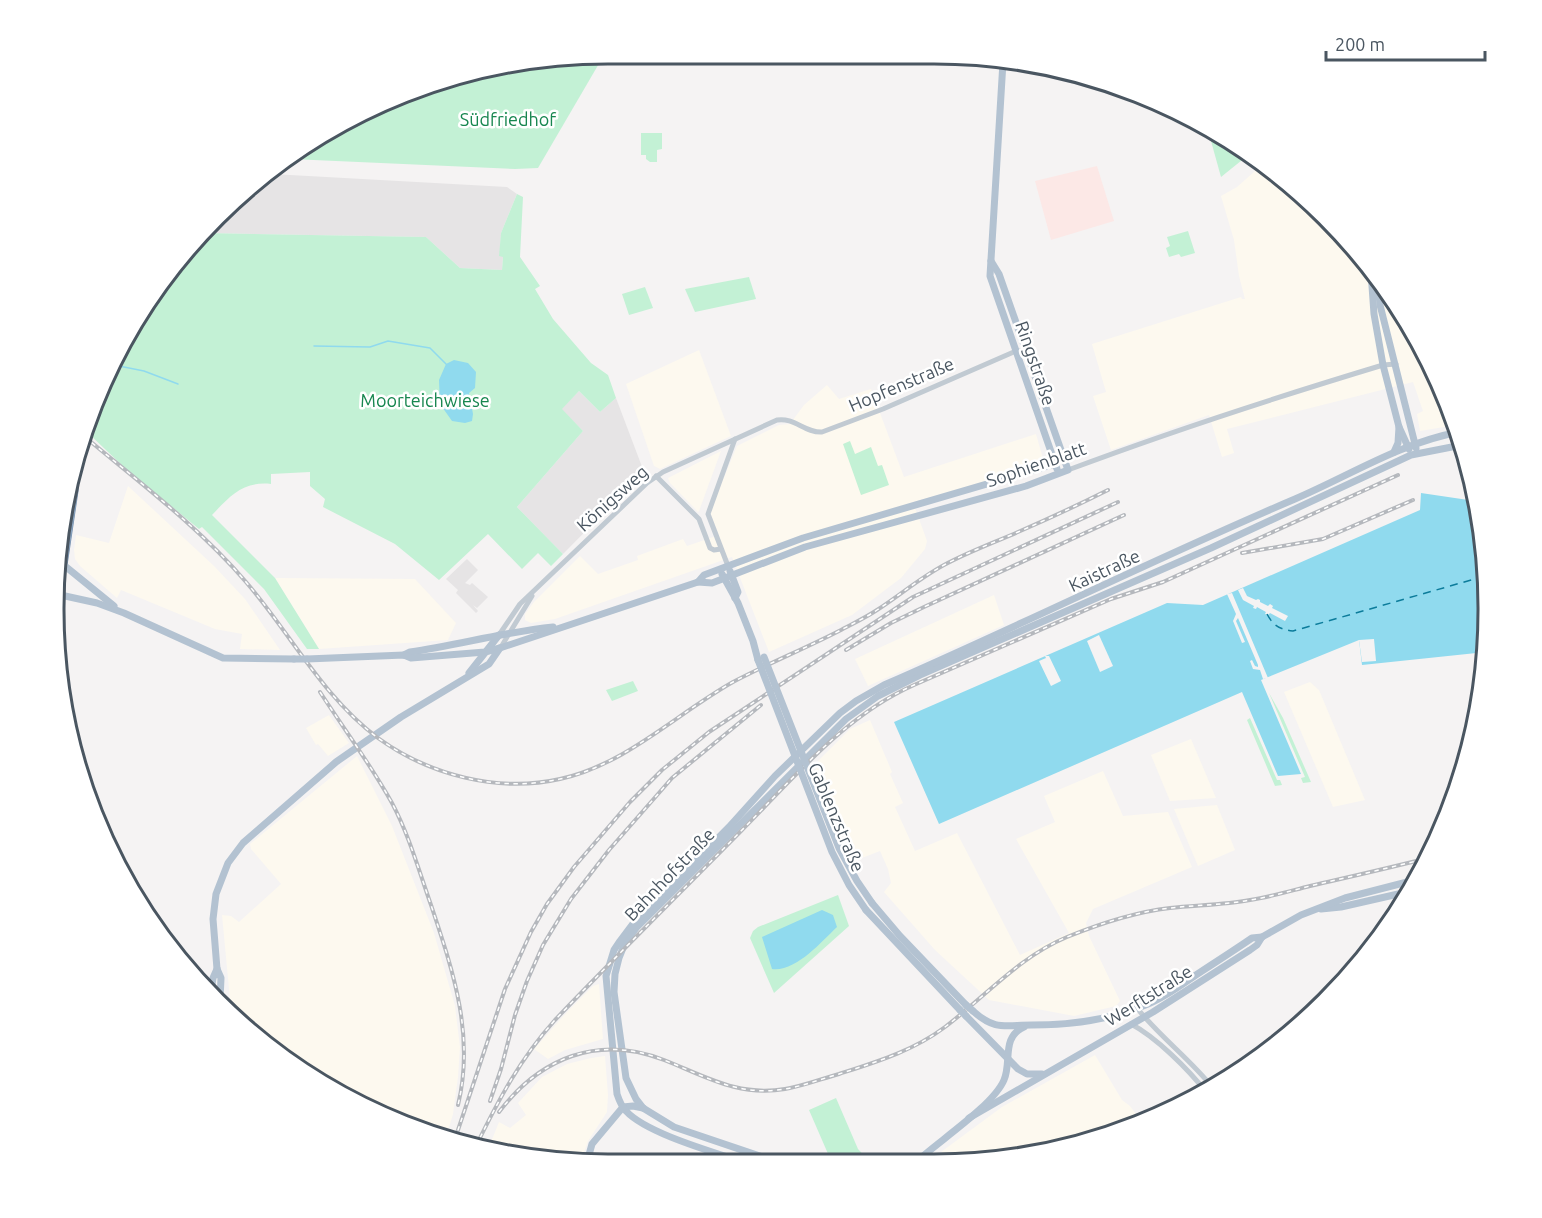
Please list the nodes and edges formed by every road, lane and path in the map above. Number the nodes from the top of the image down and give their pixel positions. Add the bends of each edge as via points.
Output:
1 (1003, 69) edge
2 (991, 261) junction
3 (1372, 287) edge
4 (1379, 297) edge
5 (1016, 351) junction
6 (1026, 351) junction
7 (1396, 364) junction
8 (1383, 365) junction
9 (787, 419) joint
10 (1399, 427) junction
11 (1449, 435) edge
12 (735, 439) junction
13 (1412, 445) junction
14 (1453, 447) edge
15 (1394, 453) junction
16 (1411, 455) junction
17 (1065, 461) junction
18 (1055, 464) junction
19 (1068, 470) junction
20 (1059, 474) junction
21 (656, 476) junction
22 (721, 549) junction
23 (728, 566) junction
24 (67, 567) edge
25 (720, 569) junction
26 (732, 575) junction
27 (724, 578) junction
28 (698, 582) junction
29 (535, 591) junction
30 (65, 596) edge
31 (735, 598) junction
32 (124, 613) junction
33 (561, 627) junction
34 (511, 632) junction
35 (499, 635) junction
36 (500, 648) junction
37 (485, 652) junction
38 (404, 655) junction
39 (761, 658) junction
40 (465, 677) junction
41 (850, 715) joint
42 (783, 769) joint
43 (1404, 883) edge
44 (1397, 894) edge
45 (1318, 909) junction
46 (1262, 937) junction
47 (217, 969) junction
48 (212, 982) edge
49 (220, 990) edge
50 (963, 1007) junction
51 (1137, 1008) junction
52 (970, 1014) junction
53 (1142, 1018) junction
54 (1131, 1024) junction
55 (1029, 1025) junction
56 (1143, 1030) junction
57 (1007, 1060) junction
58 (1045, 1074) junction
59 (1206, 1080) edge
60 (1199, 1084) edge
61 (623, 1107) junction
62 (643, 1108) junction
63 (969, 1118) junction
64 (589, 1153) edge
65 (721, 1154) edge
66 (754, 1154) edge
67 (926, 1154) edge

1 - 2 main road, Ringstraße
2 - 5 main road, Ringstraße via 990,276
2 - 6 main road, Ringstraße
3 - 8 main road
4 - 7 main road
5 - 6 street, Hopfenstraße
5 - 9 street, Hopfenstraße via 822,432 812,432
5 - 18 main road, Ringstraße
6 - 17 main road, Ringstraße
7 - 8 street, Sophienblatt
7 - 13 main road
8 - 10 main road
8 - 19 street, Sophienblatt via 1207,420
9 - 12 street, Königsweg
10 - 13 main road
10 - 15 main road
11 - 13 main road, Kaistraße
12 - 21 street, Königsweg
12 - 22 street via 708,508
13 - 15 main road, Kaistraße
13 - 16 main road via 1415,450
14 - 16 main road, Kaistraße
15 - 42 main road, Kaistraße via 874,690 840,713
16 - 41 main road, Kaistraße via 920,675
17 - 18 street, Sophienblatt
17 - 19 main road, Ringstraße
18 - 20 main road, Ringstraße
18 - 23 main road, Sophienblatt via 813,535
19 - 20 main road, Sophienblatt
20 - 26 main road, Sophienblatt via 805,547
21 - 22 street via 699,519 710,548
21 - 29 street, Königsweg
22 - 23 street
23 - 25 main road, Sophienblatt
23 - 26 main road, Gablenzstraße
24 - 32 main road
25 - 27 main road, Gablenzstraße
25 - 28 main road, Sophienblatt
26 - 27 main road, Sophienblatt
26 - 31 main road, Gablenzstraße via 738,592
27 - 28 main road, Sophienblatt via 708,584
27 - 31 main road, Gablenzstraße
28 - 33 main road, Sophienblatt
29 - 34 street, Königsweg
29 - 35 street, Königsweg via 520,604
30 - 32 main road
31 - 39 main road, Gablenzstraße
32 - 38 main road, bridge via 230,659
33 - 34 main road, Sophienblatt
33 - 36 main road, Sophienblatt
34 - 35 main road, Sophienblatt
34 - 36 street, Königsweg
35 - 37 main road
35 - 38 main road, Sophienblatt
36 - 37 main road, Sophienblatt
36 - 40 main road via 489,664
37 - 38 main road, Sophienblatt via 411,658
37 - 40 main road
39 - 50 main road, Gablenzstraße, bridge via 839,848 857,881
39 - 50 main road, Gablenzstraße, bridge via 832,852 849,885 866,910
40 - 47 main road via 336,762 243,843 228,863 216,894 213,925
41 - 62 main road, Bahnhofstraße via 625,943 616,967 614,992 626,1078
42 - 61 main road, Bahnhofstraße via 632,925 614,950 606,990 617,1094
43 - 45 main road, Werftstraße
44 - 45 main road, Werftstraße
45 - 46 main road, Werftstraße
46 - 51 main road, Werftstraße via 1252,938 1166,995
46 - 53 main road, Werftstraße via 1250,950
47 - 48 main road
47 - 49 main road
50 - 52 main road, Gablenzstraße, bridge
51 - 53 street
51 - 55 main road, Werftstraße via 1080,1023
52 - 55 main road, Werftstraße via 994,1026
52 - 57 main road, Gablenzstraße
53 - 54 main road, Werftstraße
53 - 56 street
53 - 59 street
54 - 56 street
54 - 58 main road, Werftstraße
55 - 57 main road, Werftstraße via 1011,1036
56 - 60 street
57 - 58 main road via 1027,1074
57 - 63 main road, Werftstraße via 1007,1072 998,1090
58 - 63 main road, Werftstraße
61 - 62 main road
61 - 64 main road via 592,1144
61 - 65 main road via 658,1132
62 - 66 main road via 674,1127
63 - 67 main road, Werftstraße

